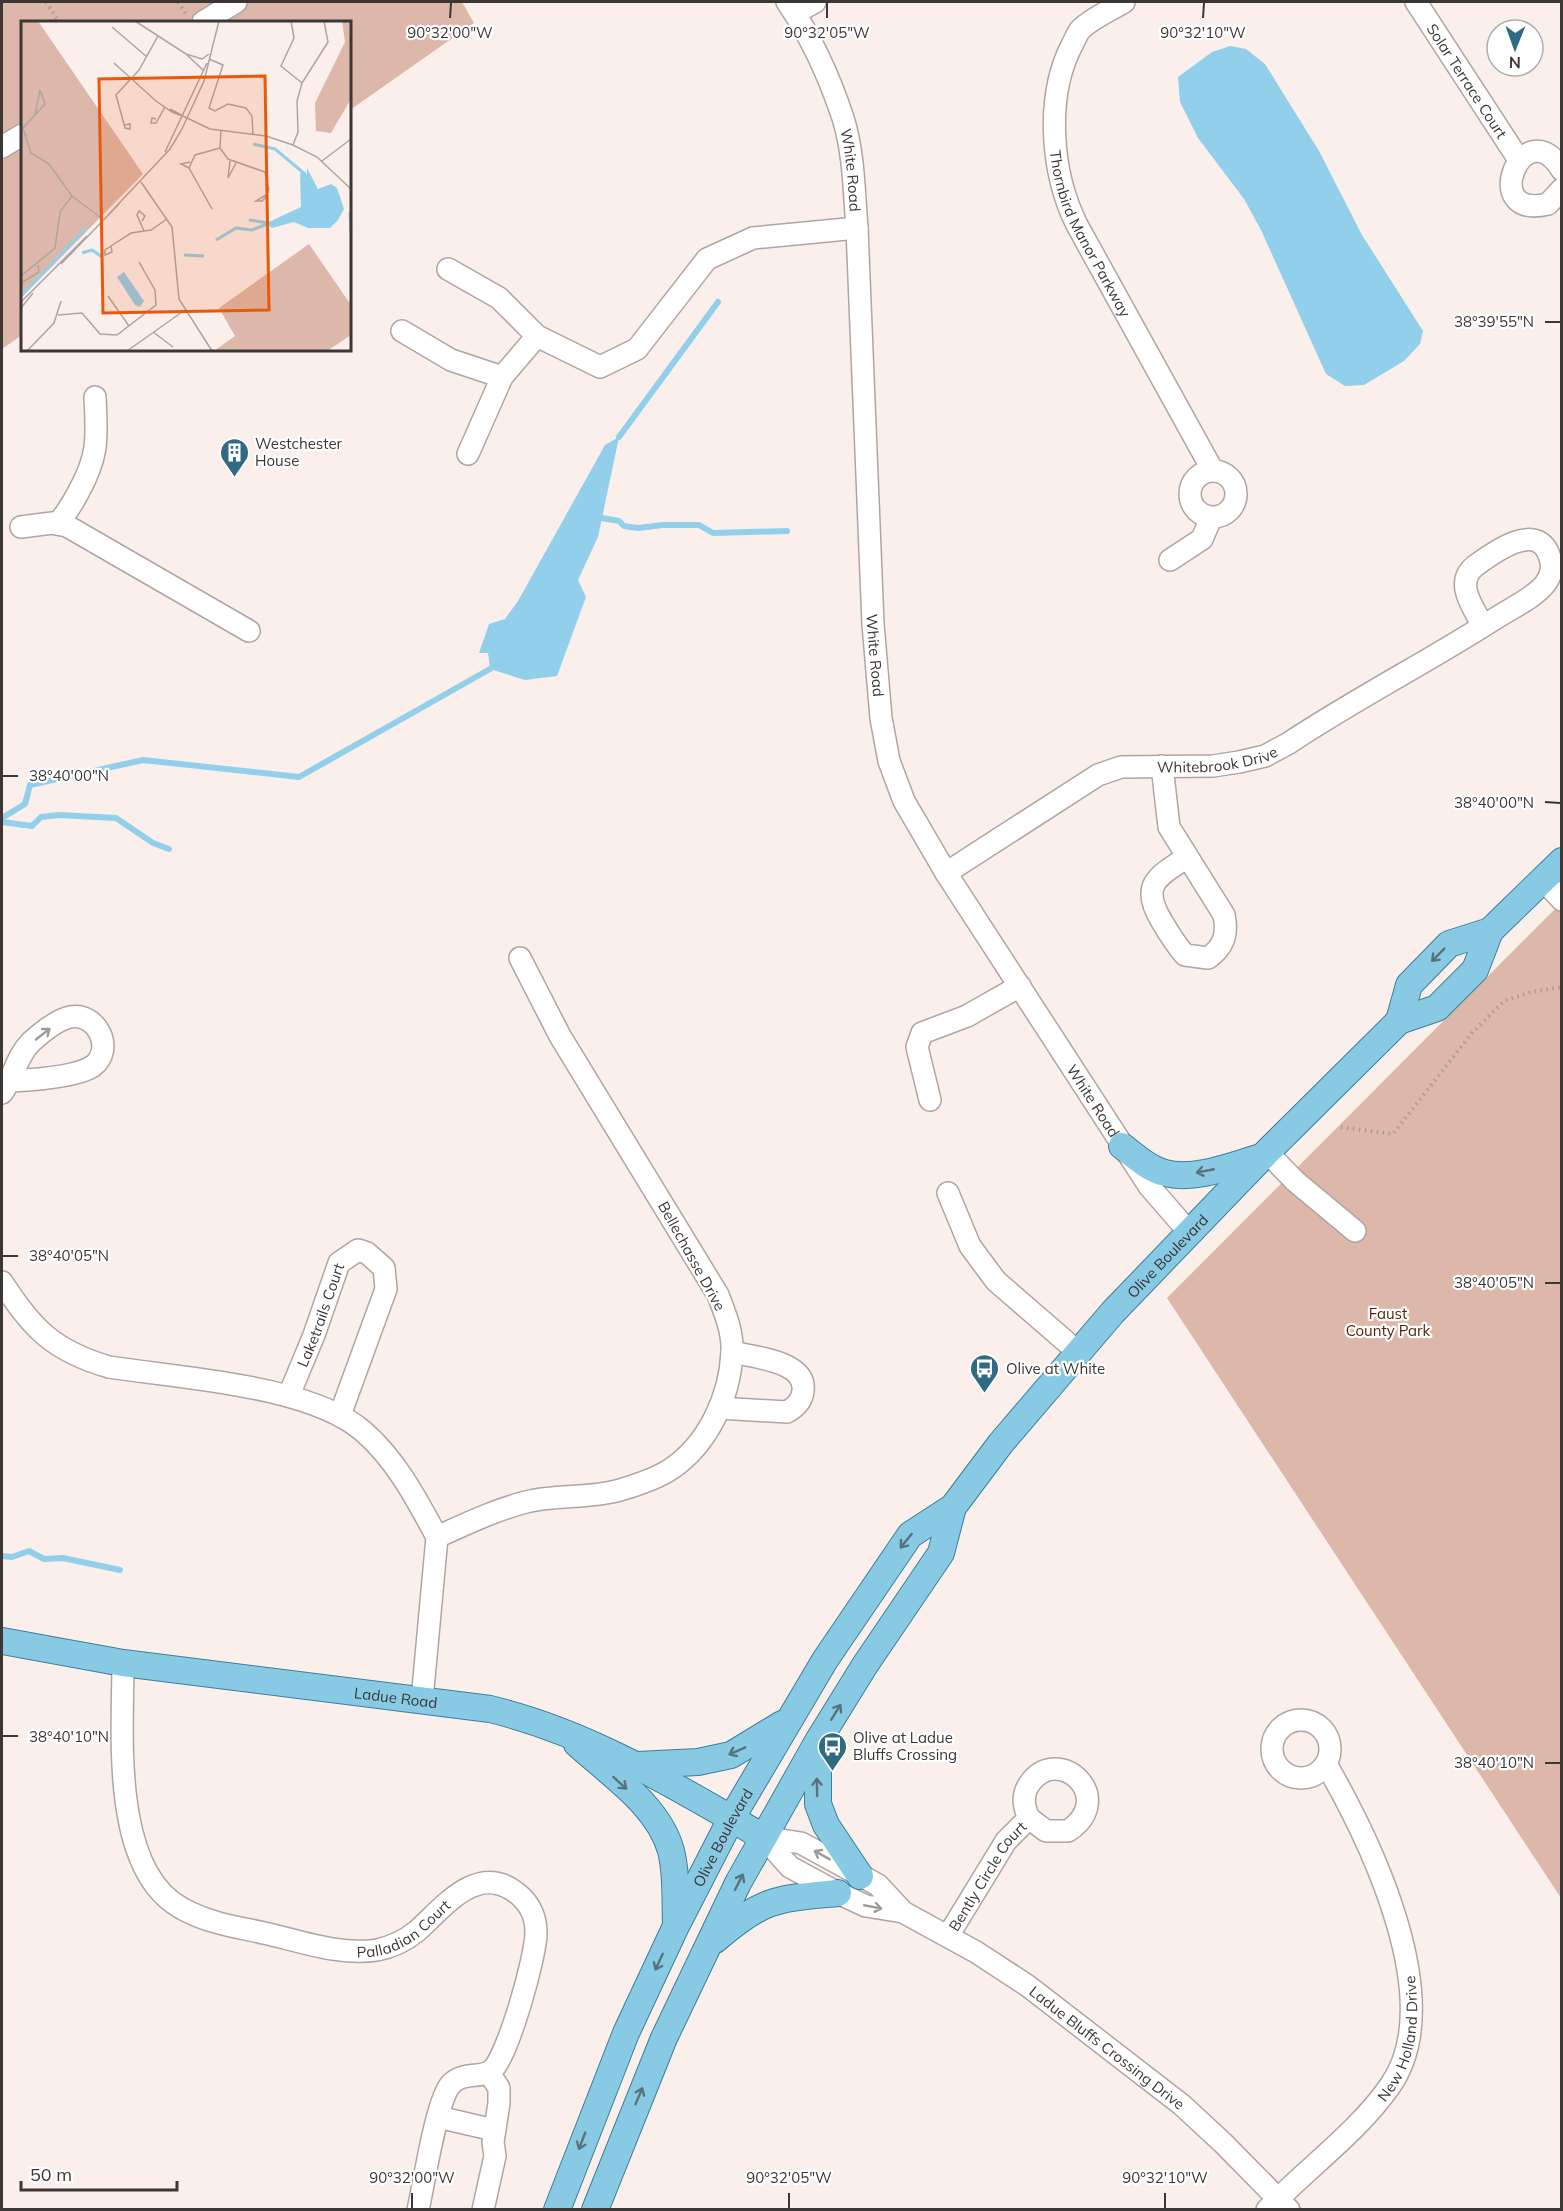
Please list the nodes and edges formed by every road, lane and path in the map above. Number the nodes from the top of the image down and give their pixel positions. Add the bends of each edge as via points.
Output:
1 (46, 2) edge
2 (236, 2) edge
3 (815, 2) edge
4 (1124, 2) edge
5 (1416, 2) edge
6 (791, 7) edge
7 (58, 21) edge
8 (205, 21) edge
9 (21, 136) edge
10 (2, 147) edge
11 (1519, 160) junction
12 (1562, 170) edge
13 (1562, 189) edge
14 (857, 228) junction
15 (448, 268) dead end
16 (402, 331) dead end
17 (537, 336) junction
18 (502, 377) junction
19 (95, 397) dead end
20 (468, 454) dead end
21 (1213, 471) junction
22 (1211, 518) junction
23 (57, 524) junction
24 (21, 527) dead end
25 (1170, 560) dead end
26 (1483, 626) dead end
27 (249, 631) dead end
28 (1161, 766) junction
29 (1186, 858) junction
30 (1562, 861) edge
31 (946, 873) junction
32 (1543, 880) junction
33 (1562, 900) edge
34 (1490, 931) junction
35 (520, 958) dead end
36 (1020, 986) junction
37 (1562, 987) edge
38 (1399, 1021) junction
39 (930, 1100) dead end
40 (1341, 1127) dead end
41 (1122, 1146) junction
42 (1264, 1154) junction
43 (948, 1193) dead end
44 (1188, 1231) junction
45 (1355, 1231) dead end
46 (2, 1282) edge
47 (732, 1352) junction
48 (1078, 1352) junction
49 (289, 1395) junction
50 (719, 1408) junction
51 (340, 1415) junction
52 (953, 1507) junction
53 (437, 1538) junction
54 (2, 1641) edge
55 (123, 1663) junction
56 (422, 1700) junction
57 (787, 1721) junction
58 (562, 1730) junction
59 (818, 1741) junction
60 (1326, 1764) dead end
61 (637, 1765) junction
62 (1029, 1818) dead end
63 (730, 1819) junction
64 (763, 1838) junction
65 (860, 1876) junction
66 (838, 1893) junction
67 (903, 1912) junction
68 (676, 1926) junction
69 (948, 1936) junction
70 (707, 1946) junction
71 (489, 2073) junction
72 (438, 2117) junction
73 (494, 2130) junction
74 (1278, 2206) edge
75 (418, 2210) edge
76 (483, 2210) edge
77 (557, 2210) edge
78 (595, 2210) edge

1 - 7 path
2 - 8 street
3 - 6 street
4 - 21 street, Thornbird Manor Parkway via 1080,30 1062,64 1056,99 1060,170 1068,208
5 - 11 street, Solar Terrace Court
6 - 14 street, White Road via 843,119 852,164
9 - 10 street
11 - 12 street via 1534,153 1543,154
11 - 13 street via 1510,183 1524,203 1548,204
14 - 17 street via 753,238 707,259 637,349 600,367
14 - 31 street, White Road via 867,530 881,718 889,761 904,801
15 - 17 street via 500,298
16 - 18 street via 451,360
17 - 18 street
18 - 20 street
19 - 23 street via 98,435 92,467
21 - 22 street via 1199,475 1189,494 1193,508
21 - 22 street, Thornbird Manor Parkway via 1228,476 1236,498 1228,512
22 - 25 street via 1202,539
23 - 24 street
23 - 27 street via 67,526
26 - 28 street, Whitebrook Drive via 1265,756 1213,766
28 - 29 street via 1169,827
28 - 31 street, Whitebrook Drive via 1121,767 1098,776
29 - 29 street via 1224,915 1227,927 1221,946 1208,958 1185,955 1152,905 1151,892 1160,875
30 - 32 main road, Olive Boulevard
31 - 36 street, White Road
32 - 33 street
32 - 34 main road, Olive Boulevard
34 - 38 main road, Olive Boulevard via 1475,970 1437,1008
34 -> 38 main road, Olive Boulevard via 1449,944 1409,985
35 - 47 street, Bellechasse Drive via 560,1036 718,1295 728,1320
36 - 39 street via 967,1016 922,1033 917,1047
36 - 41 street, White Road
37 - 40 path via 1504,1001 1472,1033 1393,1134
38 - 42 main road, Olive Boulevard
42 -> 41 main road via 1201,1173 1169,1174 1143,1163
41 - 44 street, White Road via 1149,1186
42 - 44 main road, Olive Boulevard
42 - 45 street
43 - 48 street via 970,1246 996,1281
44 - 48 main road, Olive Boulevard
46 - 49 street via 35,1329 56,1346 81,1358 109,1367
47 - 50 street, Bellechasse Drive
47 - 50 street via 789,1366 801,1377 803,1393 787,1412
48 - 52 main road, Olive Boulevard
49 - 51 street
49 - 51 street, Laketrails Court via 339,1263 358,1250 367,1253 384,1268 386,1289
50 - 53 street, Bellechasse Drive via 695,1448 670,1470 643,1483 617,1491 556,1495 524,1502
51 - 53 street via 364,1432 388,1457 426,1513
52 -> 57 main road, Olive Boulevard via 909,1535
59 -> 52 main road, Olive Boulevard via 941,1553
53 - 56 street
54 - 55 main road, Ladue Road
55 - 56 main road, Ladue Road
55 - 71 street, Palladian Court via 122,1735 130,1827 149,1873 164,1895 182,1909 212,1921 356,1951 396,1944 416,1932 460,1891 478,1885 511,1888 524,1899 534,1914 536,1936 512,2032 500,2063
56 - 58 main road, Ladue Road via 490,1709
57 -> 61 main road via 731,1755 698,1762
57 - 63 main road, Olive Boulevard
58 - 61 main road, Ladue Road
58 -> 68 main road via 644,1805 662,1829 671,1851
59 - 64 main road, Olive Boulevard
65 -> 59 main road via 826,1825 818,1804
60 - 74 street, New Holland Drive via 1378,1872 1405,1948 1412,1993 1410,2026 1404,2056 1391,2085
61 - 63 main road, Ladue Road
62 - 69 street, Bently Circle Court via 1006,1841
63 - 64 main road, Ladue Road
63 - 68 main road, Olive Boulevard
65 -> 64 street, Ladue Bluffs Crossing Drive via 801,1843
64 - 66 street, Ladue Bluffs Crossing Drive via 790,1867
70 -> 64 main road, Olive Boulevard
65 - 67 street, Ladue Bluffs Crossing Drive via 878,1886
66 -> 67 street, Ladue Bluffs Crossing Drive via 866,1906
66 - 70 main road via 763,1904
67 - 69 street, Ladue Bluffs Crossing Drive
68 -> 77 main road, Olive Boulevard via 626,2033
69 - 74 street, Ladue Bluffs Crossing Drive via 1028,1986 1182,2106 1223,2143
78 -> 70 main road, Olive Boulevard via 634,2107
71 - 72 street via 467,2075 451,2085
71 - 73 street via 500,2088
72 - 73 street
72 - 75 street
73 - 76 street via 495,2156

